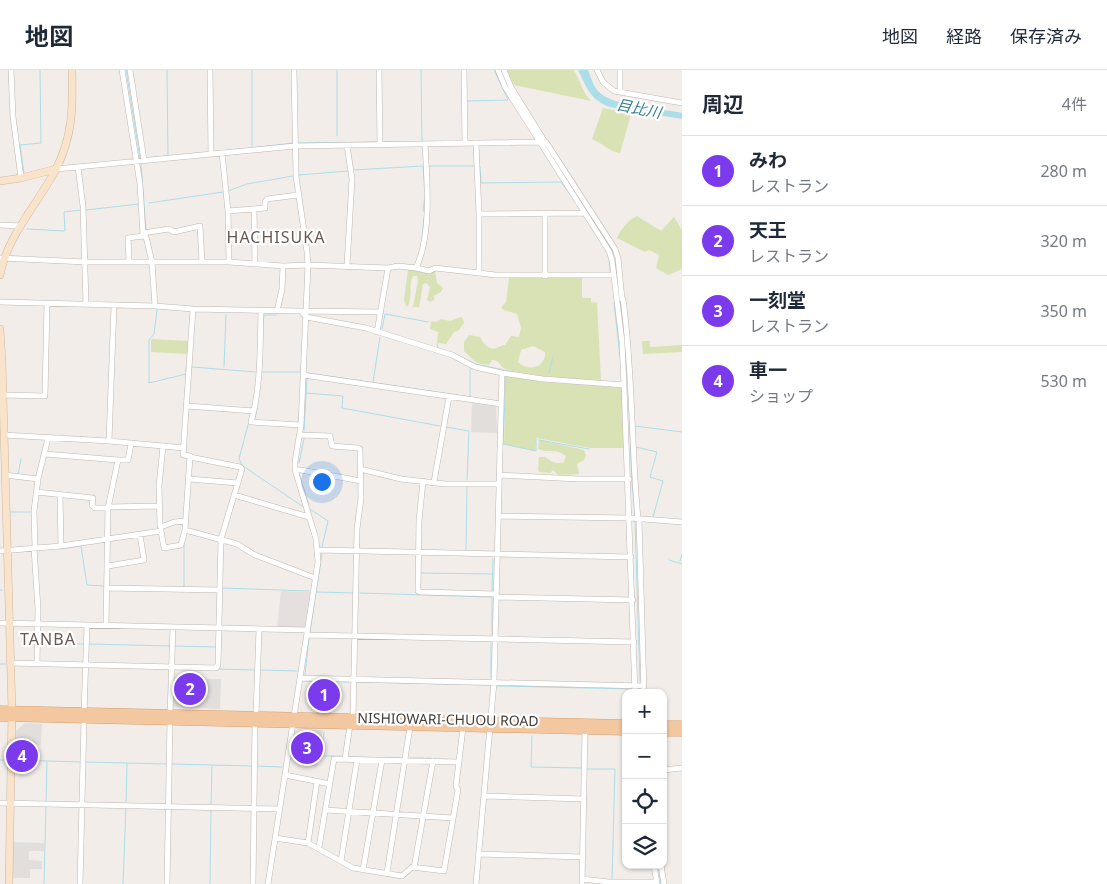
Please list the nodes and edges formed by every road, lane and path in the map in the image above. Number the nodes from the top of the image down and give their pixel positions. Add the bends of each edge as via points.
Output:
1 (11, 70) edge
2 (72, 70) edge
3 (122, 70) edge
4 (130, 70) edge
5 (210, 70) edge
6 (294, 70) edge
7 (379, 70) edge
8 (464, 70) edge
9 (498, 70) edge
10 (504, 70) edge
11 (596, 70) edge
12 (620, 70) edge
13 (620, 92) junction
14 (682, 102) edge
15 (464, 143) junction
16 (476, 143) junction
17 (542, 143) junction
18 (380, 144) junction
19 (425, 144) junction
20 (347, 145) junction
21 (295, 146) junction
22 (222, 153) junction
23 (211, 154) junction
24 (144, 160) junction
25 (136, 161) junction
26 (78, 167) junction
27 (56, 169) junction
28 (21, 178) junction
29 (0, 181) edge
30 (298, 195) junction
31 (254, 209) junction
32 (228, 211) junction
33 (585, 213) junction
34 (479, 214) junction
35 (545, 214) junction
36 (0, 225) edge
37 (21, 226) junction
38 (143, 234) junction
39 (2, 258) edge
40 (86, 262) junction
41 (129, 262) junction
42 (152, 262) junction
43 (202, 262) junction
44 (229, 262) junction
45 (255, 264) junction
46 (308, 265) junction
47 (283, 266) junction
48 (347, 266) junction
49 (388, 268) junction
50 (416, 268) junction
51 (479, 273) junction
52 (0, 275) edge
53 (614, 275) junction
54 (545, 276) junction
55 (622, 299) junction
56 (0, 302) edge
57 (48, 303) junction
58 (86, 304) junction
59 (114, 305) junction
60 (154, 306) junction
61 (193, 310) junction
62 (261, 311) junction
63 (277, 311) junction
64 (381, 312) junction
65 (305, 313) junction
66 (0, 329) edge
67 (378, 332) junction
68 (1, 372) edge
69 (502, 373) junction
70 (304, 375) junction
71 (624, 385) junction
72 (3, 395) junction
73 (448, 397) junction
74 (501, 404) junction
75 (188, 406) junction
76 (254, 410) junction
77 (301, 425) junction
78 (3, 434) edge
79 (301, 435) junction
80 (48, 438) junction
81 (110, 441) junction
82 (131, 444) junction
83 (163, 446) junction
84 (184, 448) junction
85 (45, 454) junction
86 (190, 457) junction
87 (118, 460) junction
88 (360, 469) junction
89 (295, 470) junction
90 (5, 475) junction
91 (500, 475) junction
92 (38, 479) junction
93 (628, 479) junction
94 (189, 480) junction
95 (361, 481) junction
96 (423, 481) junction
97 (434, 482) junction
98 (238, 483) junction
99 (499, 484) junction
100 (36, 492) junction
101 (3, 493) edge
102 (60, 495) junction
103 (234, 495) junction
104 (160, 506) junction
105 (108, 507) junction
106 (498, 516) junction
107 (309, 517) junction
108 (630, 518) junction
109 (638, 519) junction
110 (186, 521) junction
111 (682, 522) edge
112 (161, 529) junction
113 (185, 530) junction
114 (140, 535) junction
115 (221, 539) junction
116 (108, 540) junction
117 (61, 546) junction
118 (35, 548) junction
119 (318, 550) junction
120 (356, 550) junction
121 (3, 551) edge
122 (418, 552) junction
123 (498, 554) junction
124 (631, 558) junction
125 (108, 566) junction
126 (315, 578) junction
127 (107, 588) junction
128 (220, 590) junction
129 (496, 596) junction
130 (633, 600) junction
131 (0, 623) edge
132 (9, 623) junction
133 (38, 624) junction
134 (87, 625) junction
135 (106, 625) junction
136 (172, 626) junction
137 (219, 628) junction
138 (260, 628) junction
139 (307, 632) junction
140 (354, 636) junction
141 (495, 639) junction
142 (634, 642) junction
143 (10, 663) junction
144 (37, 663) junction
145 (86, 664) junction
146 (172, 666) junction
147 (300, 678) junction
148 (354, 679) junction
149 (494, 682) junction
150 (635, 686) junction
151 (644, 686) joint
152 (0, 710) edge
153 (12, 714) junction
154 (84, 716) junction
155 (0, 717) edge
156 (170, 717) junction
157 (255, 719) junction
158 (294, 720) junction
159 (351, 721) junction
160 (491, 724) junction
161 (622, 724) edge
162 (667, 725) edge
163 (682, 725) edge
164 (410, 727) junction
165 (462, 728) junction
166 (585, 730) junction
167 (622, 731) edge
168 (667, 732) edge
169 (682, 732) edge
170 (345, 759) junction
171 (357, 760) junction
172 (382, 760) junction
173 (405, 760) junction
174 (433, 761) junction
175 (458, 762) junction
176 (682, 768) edge
177 (667, 770) edge
178 (285, 775) junction
179 (317, 781) junction
180 (330, 784) junction
181 (485, 796) junction
182 (584, 799) junction
183 (0, 803) edge
184 (10, 803) junction
185 (82, 804) junction
186 (169, 806) junction
187 (254, 808) junction
188 (280, 809) junction
189 (325, 810) junction
190 (349, 812) junction
191 (373, 813) junction
192 (396, 815) junction
193 (423, 816) junction
194 (453, 818) junction
195 (275, 838) junction
196 (308, 842) junction
197 (319, 847) junction
198 (480, 854) junction
199 (582, 857) junction
200 (341, 862) junction
201 (414, 868) junction
202 (655, 869) edge
203 (662, 869) edge
204 (363, 870) junction
205 (387, 874) junction
206 (582, 882) edge
207 (657, 883) edge
208 (9, 884) edge
209 (80, 884) edge
210 (167, 884) edge
211 (253, 884) edge
212 (268, 884) edge
213 (476, 884) edge
214 (664, 884) edge

1 - 28 street
2 - 27 main road via 72,119
3 - 25 street
4 - 24 street
5 - 23 street
6 - 21 street
7 - 18 street
8 - 15 street
9 - 17 street via 505,87
10 - 17 street
11 - 13 street via 608,88
12 - 13 street
13 - 14 street
15 - 16 street
15 - 19 street
16 - 17 street
16 - 34 street
17 - 33 street
17 - 55 street via 614,249 618,258
18 - 19 street
18 - 20 street
19 - 50 street via 427,211 423,248
20 - 21 street
20 - 48 street via 352,179
21 - 22 street
21 - 30 street
22 - 23 street
22 - 32 street
23 - 24 street
24 - 25 street
25 - 26 street
25 - 38 street
26 - 27 street
26 - 40 street via 84,206
27 - 28 main road
27 - 37 main road
28 - 29 main road
30 - 31 street via 267,199 265,208
30 - 46 street
31 - 32 street
31 - 45 street
32 - 44 street
33 - 35 street
33 - 53 street via 609,251
34 - 35 street
34 - 51 street
35 - 54 street
36 - 37 street
37 - 39 main road
38 - 41 street via 128,238
38 - 42 street
38 - 43 street via 200,226
39 - 40 street
39 - 52 main road
40 - 41 street
40 - 58 street
41 - 42 street
42 - 43 street
42 - 60 street
43 - 44 street
44 - 45 street
45 - 47 street
46 - 47 street
46 - 48 street
46 - 65 street
47 - 63 street
48 - 49 street
49 - 50 street
49 - 64 street
50 - 51 street
51 - 54 street
53 - 54 street
53 - 55 street
55 - 71 street
55 - 109 street via 629,340
56 - 57 street
57 - 58 street
57 - 72 street via 46,396
58 - 59 street
59 - 60 street
59 - 81 street
60 - 61 street
61 - 62 street
61 - 75 street
62 - 63 street
62 - 76 street
63 - 65 street
64 - 65 street
64 - 67 street
65 - 67 street
65 - 70 street
66 - 68 main road
67 - 69 street via 452,355 474,367
68 - 72 main road
69 - 71 street
69 - 74 street
70 - 73 street
70 - 77 street
71 - 93 street
72 - 78 main road
73 - 74 street
73 - 97 street
74 - 91 street
75 - 76 street
75 - 84 street
76 - 77 street via 251,422
77 - 79 street
78 - 80 street
78 - 90 main road
79 - 88 street via 330,436 332,446 360,449
79 - 89 street
80 - 81 street
80 - 85 street
81 - 82 street
82 - 83 street
82 - 87 street via 128,460
83 - 84 street
83 - 104 street
84 - 86 street via 183,455
85 - 87 street
85 - 92 street
86 - 94 street
86 - 98 street via 242,468
87 - 105 street
88 - 95 street
88 - 96 street
89 - 95 street
89 - 107 street
90 - 92 street
90 - 101 main road
91 - 93 street
91 - 99 street
92 - 100 street
93 - 108 street
94 - 98 street
94 - 110 street
95 - 120 street
96 - 97 street
96 - 122 street
97 - 99 street
98 - 103 street
99 - 106 street
100 - 102 street
100 - 118 street
101 - 121 main road
102 - 105 street via 93,498 95,508
102 - 117 street
103 - 107 street
103 - 115 street
104 - 105 street
104 - 112 street
105 - 116 street
106 - 108 street
106 - 123 street
107 - 119 street
108 - 109 street
108 - 124 street
109 - 111 street
109 - 151 street
110 - 112 street
110 - 113 street
112 - 113 street via 164,548 181,546
112 - 114 street
113 - 115 street
114 - 116 street
114 - 125 street via 144,560
115 - 126 street
115 - 128 street
116 - 117 street
116 - 125 street
117 - 118 street
118 - 121 street
118 - 133 street
119 - 120 street
119 - 126 street
120 - 122 street
120 - 140 street
121 - 132 main road
122 - 123 street
122 - 129 street via 418,591
123 - 124 street
123 - 129 street
124 - 130 street
125 - 127 street
126 - 139 street
127 - 128 street
127 - 135 street
128 - 137 street
129 - 130 street
129 - 141 street
130 - 142 street
131 - 132 street
132 - 133 street
132 - 143 main road
133 - 134 street
133 - 144 street
134 - 135 street
134 - 145 street
135 - 136 street
136 - 137 street
136 - 146 street
137 - 138 street
137 - 146 street via 216,668
138 - 139 street
138 - 157 street
139 - 140 street
139 - 147 street
140 - 141 street
140 - 148 street
141 - 142 street
141 - 149 street
142 - 150 street
143 - 144 street
143 - 153 main road
144 - 145 street
145 - 146 street
145 - 154 street
146 - 156 street
147 - 148 street
147 - 158 street
148 - 149 street
148 - 159 street
149 - 150 street
149 - 160 street
150 - 151 street
152 - 153 main road, NISHIOWARI-CHUOU ROAD
153 - 154 main road, NISHIOWARI-CHUOU ROAD
153 - 155 main road, NISHIOWARI-CHUOU ROAD
153 - 184 main road
154 - 156 main road, NISHIOWARI-CHUOU ROAD
154 - 185 street
156 - 157 main road, NISHIOWARI-CHUOU ROAD
156 - 186 street
157 - 158 main road, NISHIOWARI-CHUOU ROAD
157 - 187 street
158 - 159 main road, NISHIOWARI-CHUOU ROAD
158 - 178 street
159 - 160 main road, NISHIOWARI-CHUOU ROAD
159 - 164 main road, NISHIOWARI-CHUOU ROAD
159 - 170 street
160 - 161 main road, NISHIOWARI-CHUOU ROAD
160 - 165 main road, NISHIOWARI-CHUOU ROAD
160 - 166 main road, NISHIOWARI-CHUOU ROAD
160 - 181 street
162 - 163 main road
164 - 165 main road, NISHIOWARI-CHUOU ROAD
164 - 173 street
165 - 175 street
166 - 167 main road, NISHIOWARI-CHUOU ROAD
166 - 182 street
168 - 169 main road
170 - 171 street
170 - 180 street via 334,759
171 - 172 street
171 - 190 street
172 - 173 street
172 - 191 street
173 - 174 street
173 - 192 street
174 - 175 street
174 - 193 street
175 - 194 street
176 - 177 street
178 - 179 street
178 - 188 street
179 - 180 street
179 - 196 street
180 - 189 street
181 - 182 street
181 - 198 street
182 - 199 street
183 - 184 street
184 - 185 street
184 - 208 main road
185 - 186 street
185 - 209 street
186 - 187 street
186 - 210 street
187 - 188 street
187 - 211 street
188 - 195 street
189 - 190 street
189 - 197 street
190 - 191 street
190 - 200 street
191 - 192 street
191 - 204 street
192 - 193 street
192 - 205 street
193 - 194 street
193 - 201 street
194 - 201 street via 444,871
195 - 196 street
195 - 212 street
196 - 197 street
197 - 200 street
198 - 199 street
198 - 213 street
199 - 206 street
200 - 204 street
201 - 205 street via 402,876
202 - 207 street
203 - 214 street
204 - 205 street
206 - 207 street

